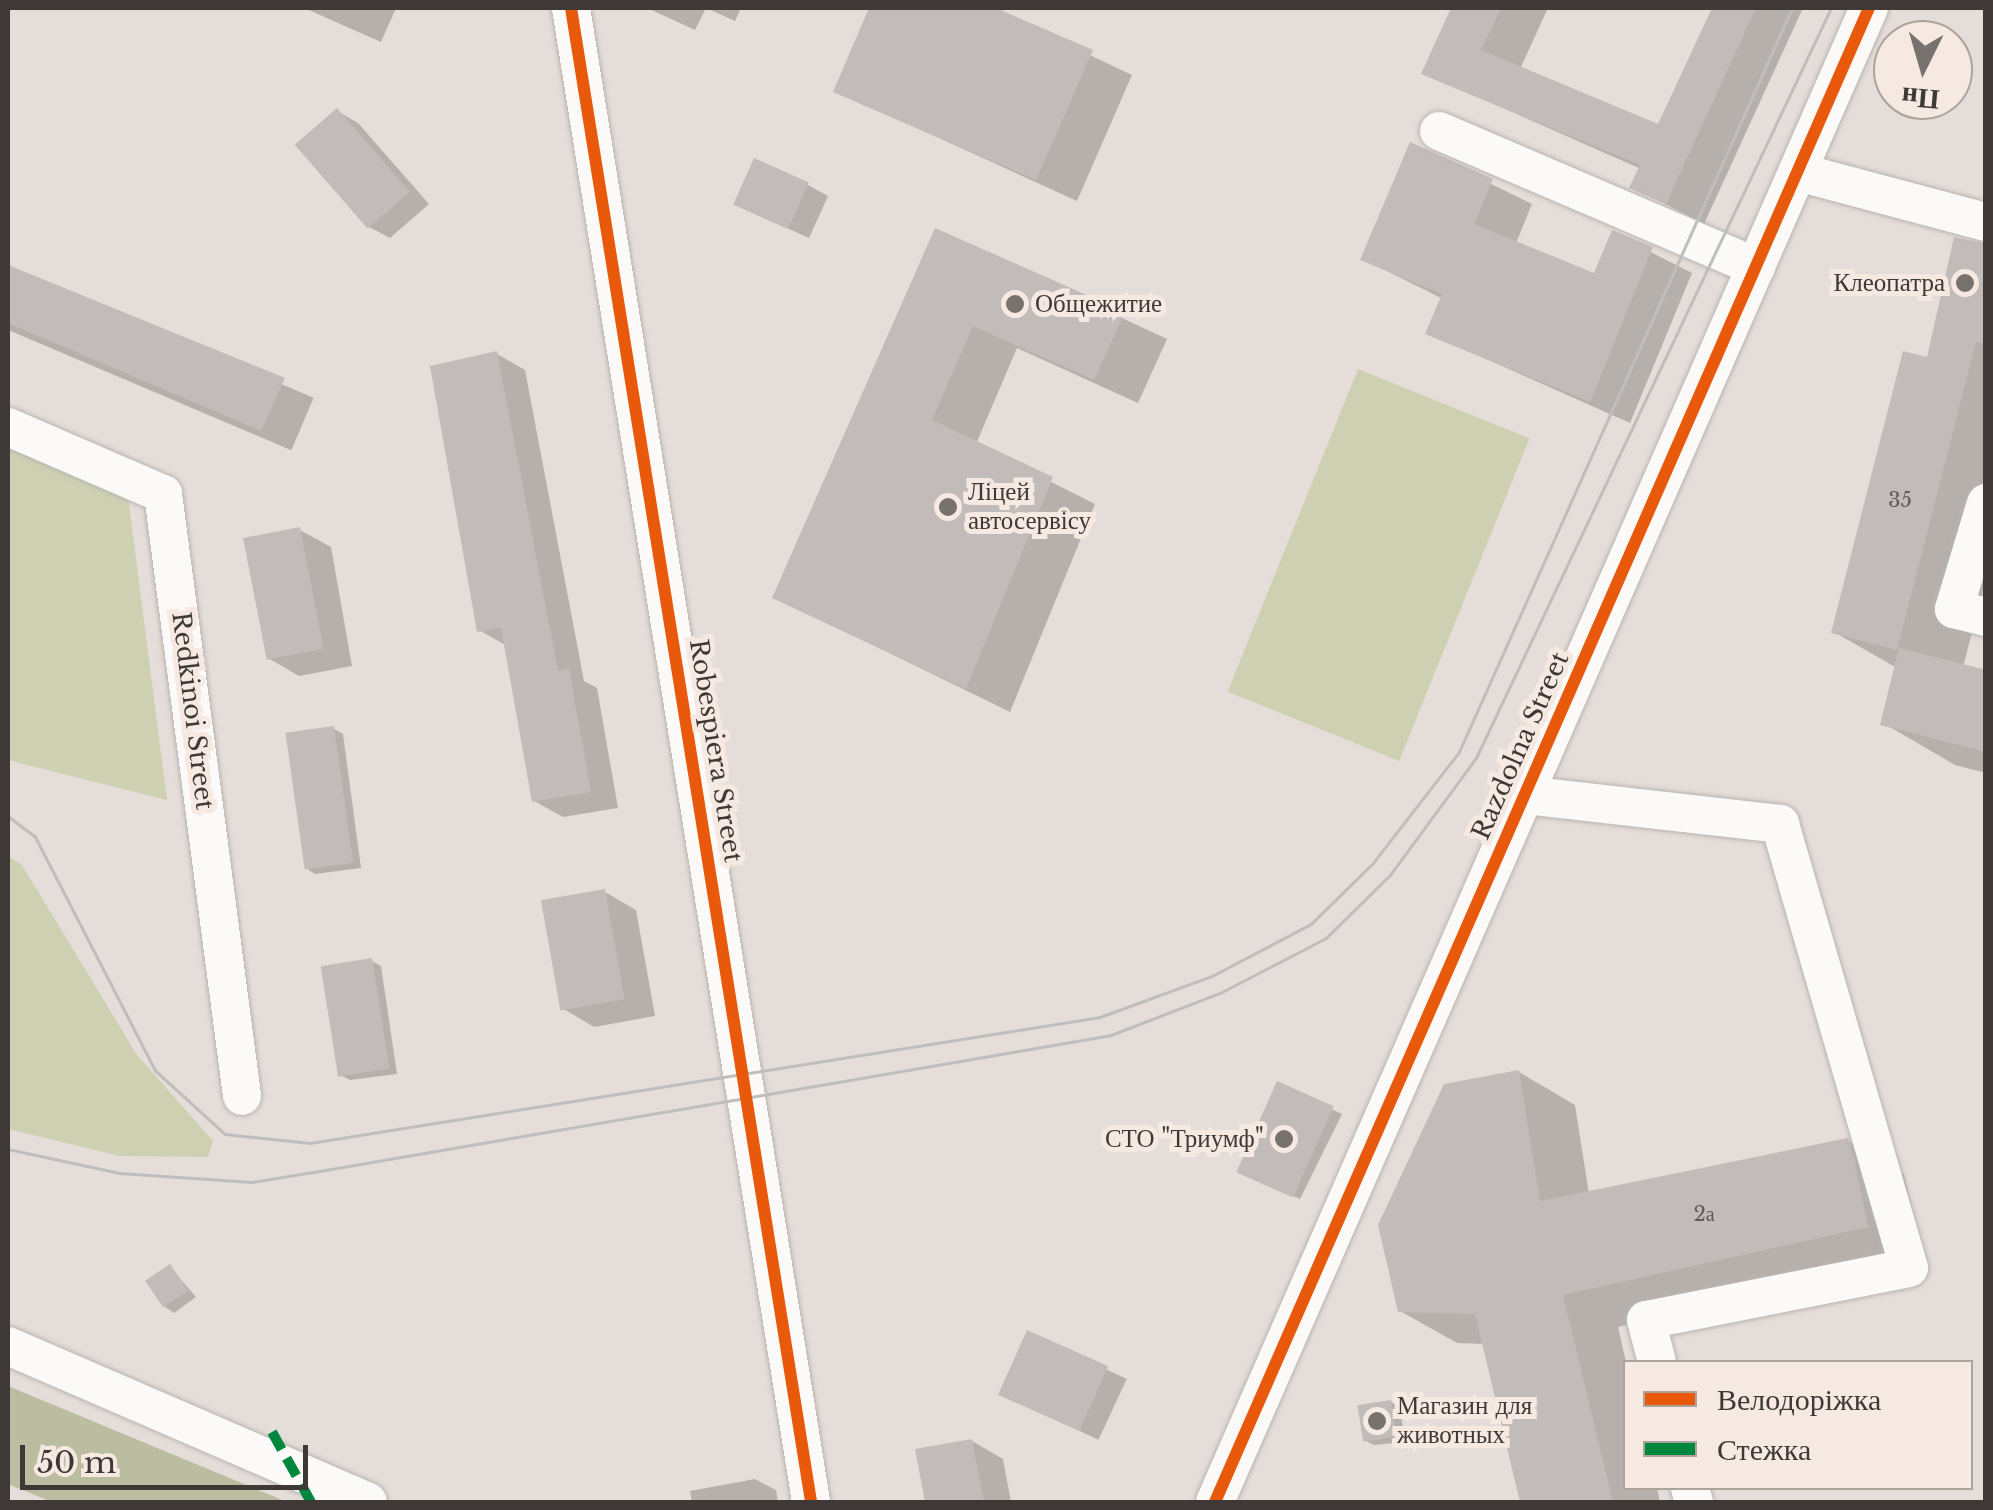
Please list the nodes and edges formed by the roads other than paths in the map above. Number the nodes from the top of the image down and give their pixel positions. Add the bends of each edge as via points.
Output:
1 (571, 8) edge
2 (1869, 8) edge
3 (1439, 131) dead end
4 (1798, 172) junction
5 (1986, 222) edge
6 (1756, 268) junction
7 (8, 426) edge
8 (1986, 503) edge
9 (1986, 617) edge
10 (1524, 795) junction
11 (242, 1096) dead end
12 (8, 1346) edge
13 (1656, 1360) edge
14 (368, 1502) edge
15 (811, 1502) edge
16 (1215, 1502) edge

1 - 15 street, Robespiera Street
2 - 4 street, Razdolna Street
3 - 6 street
4 - 5 street
4 - 6 street, Razdolna Street
6 - 10 street, Razdolna Street
7 - 11 street, Redkinoi Street via 163,494
8 - 9 street via 1954,609
10 - 13 street via 1780,824 1909,1268 1646,1320
10 - 16 street, Razdolna Street
12 - 14 street

